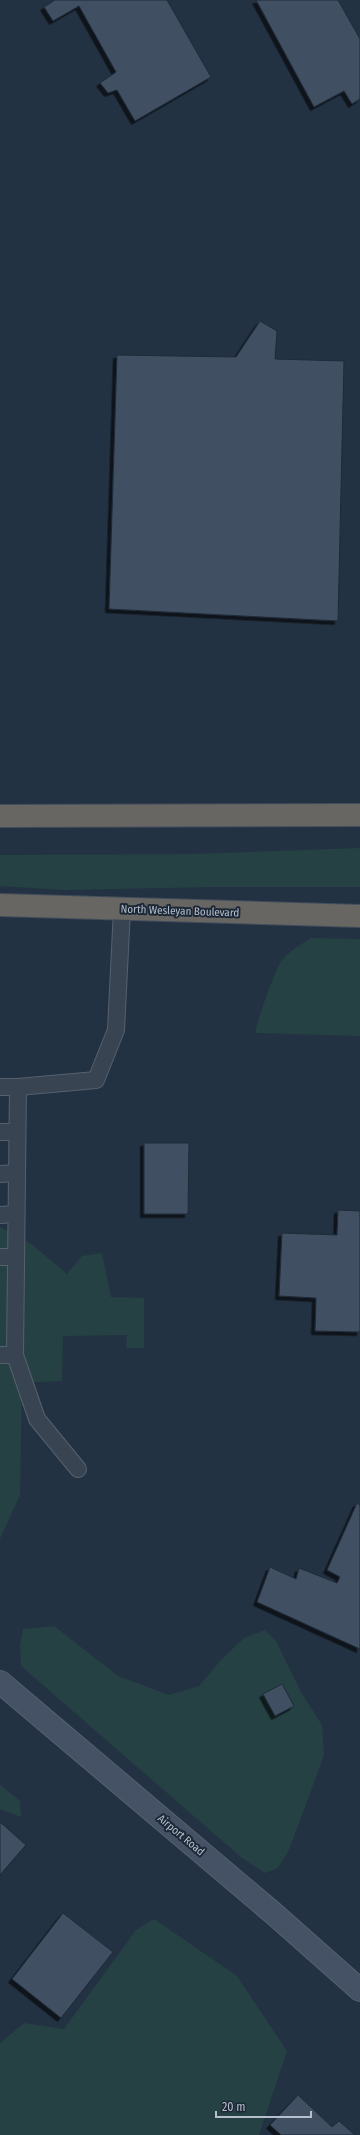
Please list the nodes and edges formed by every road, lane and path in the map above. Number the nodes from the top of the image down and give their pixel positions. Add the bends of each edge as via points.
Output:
1 (360, 815) edge
2 (0, 816) edge
3 (0, 905) edge
4 (122, 909) junction
5 (360, 916) edge
6 (0, 1087) edge
7 (18, 1087) junction
8 (0, 1132) edge
9 (17, 1132) junction
10 (17, 1173) junction
11 (0, 1174) edge
12 (16, 1214) junction
13 (0, 1215) edge
14 (8, 1257) edge
15 (8, 1298) edge
16 (7, 1355) edge
17 (78, 1469) dead end
18 (0, 1682) edge
19 (360, 1990) edge

1 - 2 highway
3 - 4 highway, North Wesleyan Boulevard
4 - 5 highway, North Wesleyan Boulevard
4 - 7 lane via 116,1030 96,1080
6 - 7 lane
7 - 9 lane
8 - 9 lane
9 - 10 lane
10 - 11 lane
10 - 12 lane
12 - 13 lane
12 - 14 lane
14 - 15 lane
15 - 16 lane
16 - 17 lane via 37,1419
18 - 19 main road, Airport Road

